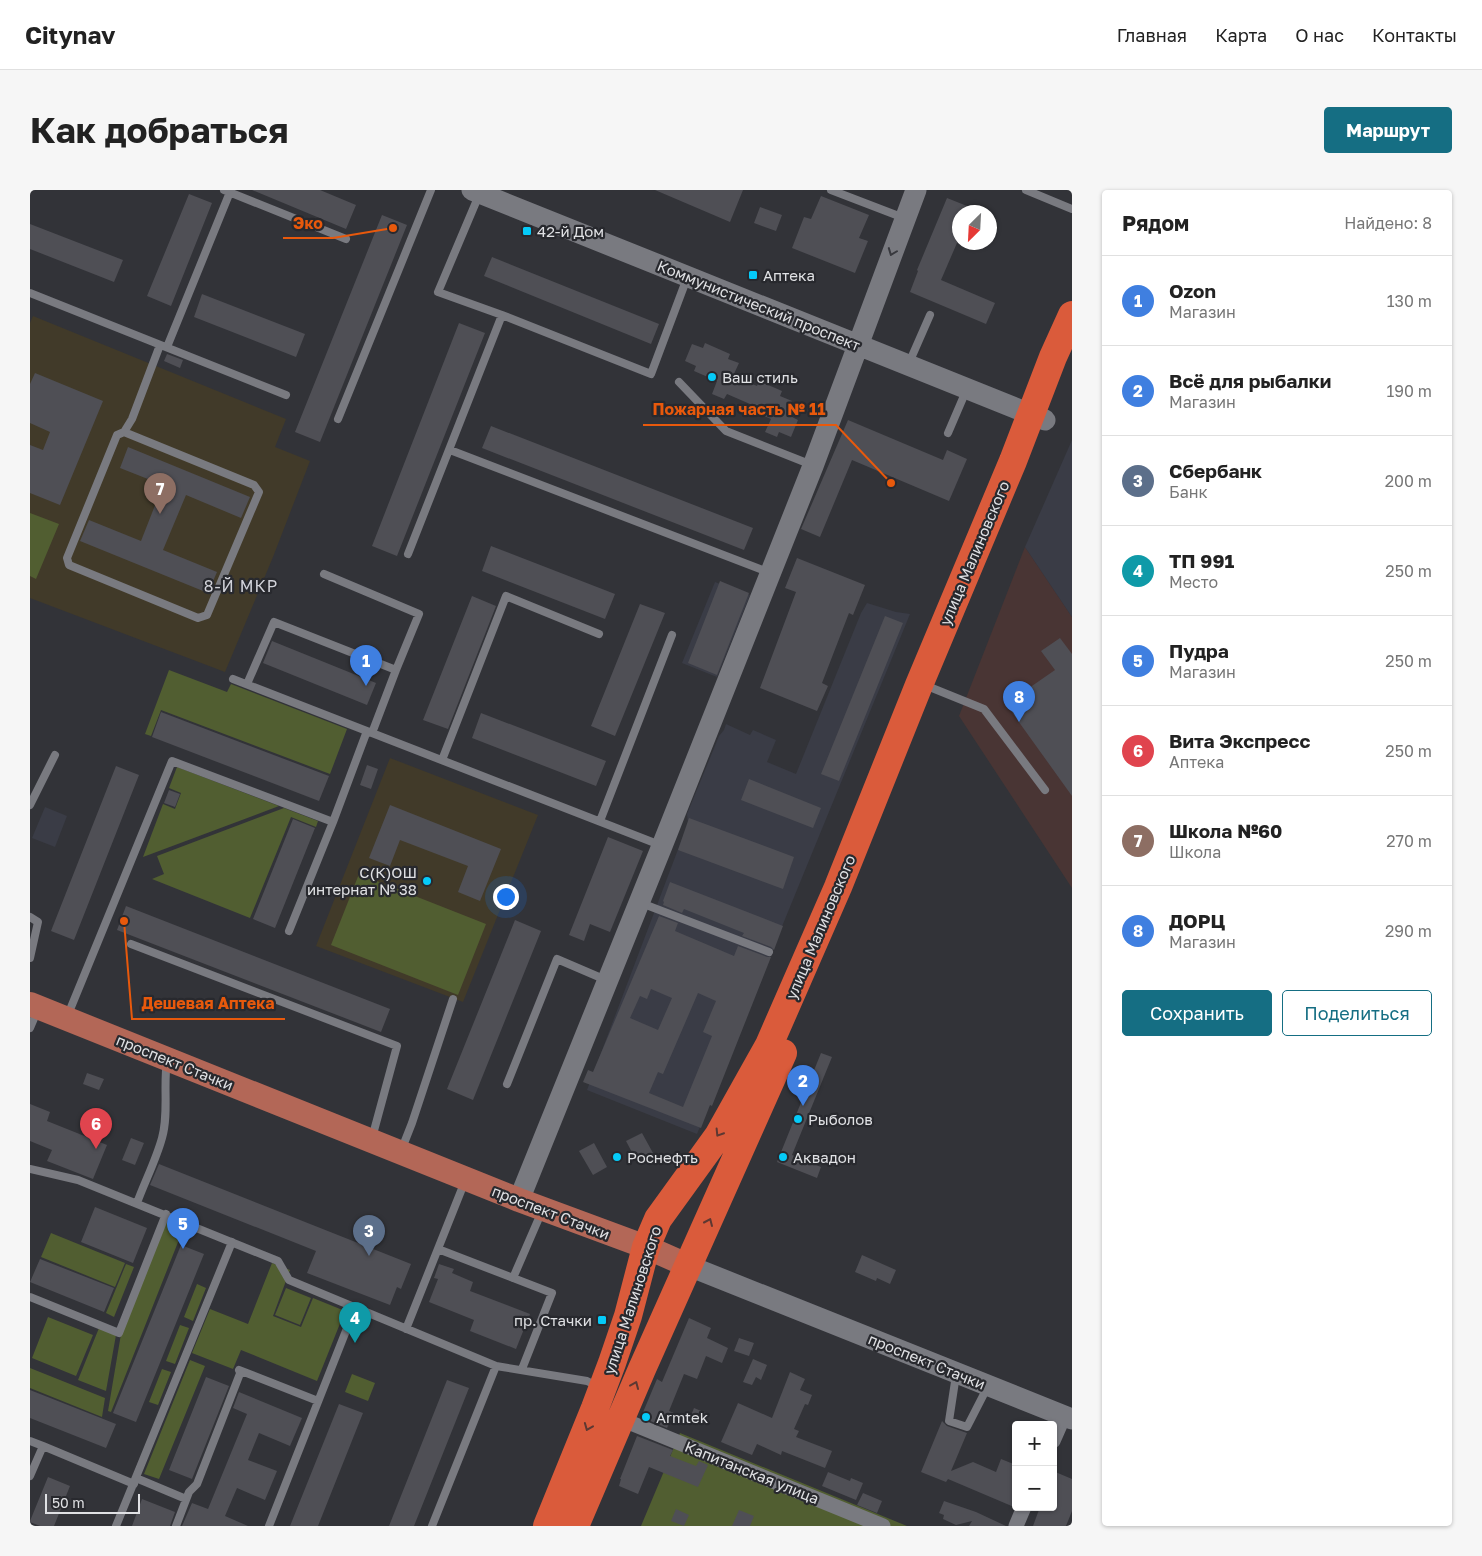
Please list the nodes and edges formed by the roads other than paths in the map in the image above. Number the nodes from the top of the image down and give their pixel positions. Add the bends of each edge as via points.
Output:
1 (431, 190) edge
2 (831, 190) edge
3 (916, 190) edge
4 (1026, 190) edge
5 (227, 191) edge
6 (476, 191) edge
7 (1072, 209) edge
8 (905, 219) junction
9 (346, 239) dead end
10 (688, 276) junction
11 (30, 293) edge
12 (502, 315) junction
13 (930, 315) dead end
14 (1072, 315) edge
15 (857, 344) junction
16 (164, 346) junction
17 (1072, 357) edge
18 (908, 365) junction
19 (679, 382) dead end
20 (966, 389) junction
21 (286, 395) dead end
22 (1038, 417) junction
23 (338, 419) dead end
24 (124, 432) junction
25 (948, 433) dead end
26 (450, 450) junction
27 (813, 466) junction
28 (408, 554) dead end
29 (770, 573) junction
30 (324, 574) dead end
31 (599, 634) dead end
32 (672, 635) dead end
33 (396, 670) junction
34 (233, 679) dead end
35 (247, 684) junction
36 (932, 688) junction
37 (370, 732) junction
38 (55, 755) dead end
39 (442, 760) junction
40 (1045, 790) dead end
41 (30, 805) edge
42 (600, 821) junction
43 (333, 822) junction
44 (662, 846) junction
45 (640, 902) junction
46 (30, 917) edge
47 (289, 931) dead end
48 (131, 944) dead end
49 (769, 952) dead end
50 (30, 958) edge
51 (608, 981) junction
52 (453, 999) dead end
53 (33, 1013) edge
54 (66, 1018) junction
55 (167, 1059) junction
56 (507, 1084) dead end
57 (372, 1140) junction
58 (400, 1152) junction
59 (30, 1169) edge
60 (466, 1179) junction
61 (519, 1200) junction
62 (137, 1203) junction
63 (543, 1209) junction
64 (166, 1214) junction
65 (232, 1242) junction
66 (646, 1247) junction
67 (438, 1249) junction
68 (688, 1266) junction
69 (513, 1278) junction
70 (30, 1296) edge
71 (355, 1308) junction
72 (406, 1329) junction
73 (496, 1366) junction
74 (522, 1370) junction
75 (956, 1373) junction
76 (988, 1386) junction
77 (602, 1389) junction
78 (318, 1402) junction
79 (1068, 1418) edge
80 (621, 1419) junction
81 (1057, 1435) edge
82 (30, 1441) edge
83 (42, 1446) junction
84 (30, 1476) edge
85 (135, 1481) junction
86 (186, 1499) junction
87 (1022, 1511) edge
88 (116, 1526) edge
89 (176, 1526) edge
90 (269, 1526) edge
91 (432, 1526) edge
92 (547, 1526) edge
93 (575, 1526) edge
94 (883, 1526) edge
95 (1016, 1526) edge

1 - 23 lane
2 - 8 lane
3 - 8 street
4 - 7 lane
5 - 9 lane
5 - 16 lane
6 - 10 street, Коммунистический проспект via 503,199
6 - 12 lane via 438,292
8 -> 15 street
10 - 12 lane via 651,374
10 - 15 street, Коммунистический проспект
11 - 16 lane
12 - 26 lane
13 - 18 lane
14 - 22 highway, улица Малиновского via 1053,357
15 - 18 street, Коммунистический проспект
15 - 27 street
16 - 21 lane
16 - 24 lane
17 - 22 highway, улица Малиновского
18 - 20 street, Коммунистический проспект
19 - 27 lane via 726,431
20 - 22 street, Коммунистический проспект
20 - 25 lane
22 - 36 highway, улица Малиновского
22 -> 66 highway, улица Малиновского via 916,694 838,887 769,1045 718,1136 658,1219
24 - 24 lane via 118,435 85,514 67,558 69,565 198,618 207,615 259,492 254,485
26 - 28 lane
26 - 29 lane
27 - 29 street
29 - 44 street
30 - 33 lane via 419,614
31 - 39 lane via 506,596
32 - 42 lane
33 - 35 lane via 274,622
33 - 37 lane
34 - 35 lane
35 - 37 lane
36 - 40 lane via 984,709
68 -> 36 highway, улица Малиновского via 784,1051
37 - 39 lane
37 - 43 lane
38 - 41 lane
39 - 42 lane
42 - 44 lane
43 - 47 lane
43 - 54 lane via 172,761
44 - 45 street
45 - 49 lane
45 - 51 street
46 - 50 lane via 38,922
48 - 57 lane via 398,1046
51 - 56 lane via 557,959
51 - 61 street
52 - 58 lane
53 - 54 main road, проспект Стачки
54 - 55 main road, проспект Стачки
55 - 57 main road, проспект Стачки
55 - 62 lane via 162,1137
57 - 58 main road, проспект Стачки
58 - 60 main road, проспект Стачки
59 - 62 lane via 78,1180
60 - 61 main road, проспект Стачки
60 - 67 lane
61 - 63 main road, проспект Стачки
62 - 64 lane
63 - 66 main road, проспект Стачки
63 - 69 lane
64 - 65 lane
64 - 70 lane via 118,1333
65 - 71 lane via 278,1261 289,1280
65 - 85 lane
66 - 68 main road, проспект Стачки
66 - 77 highway, улица Малиновского via 628,1316
67 - 69 lane
67 - 72 lane
68 - 75 street, проспект Стачки
80 -> 68 highway, улица Малиновского
69 - 74 lane via 552,1293
71 - 72 lane
71 - 78 lane
72 - 73 lane
73 - 74 lane
73 - 91 lane
74 - 77 lane via 587,1381
75 - 76 street, проспект Стачки
75 - 76 lane via 948,1421 967,1428
76 - 79 street, проспект Стачки
77 -> 92 highway, улица Малиновского
78 - 86 lane via 239,1370 197,1484
78 - 90 lane
79 - 81 street
80 - 93 highway, улица Малиновского
80 - 94 street, Капитанская улица
82 - 83 lane
83 - 84 lane
83 - 85 lane
85 - 86 lane
85 - 88 lane
86 - 89 lane
87 - 95 street

